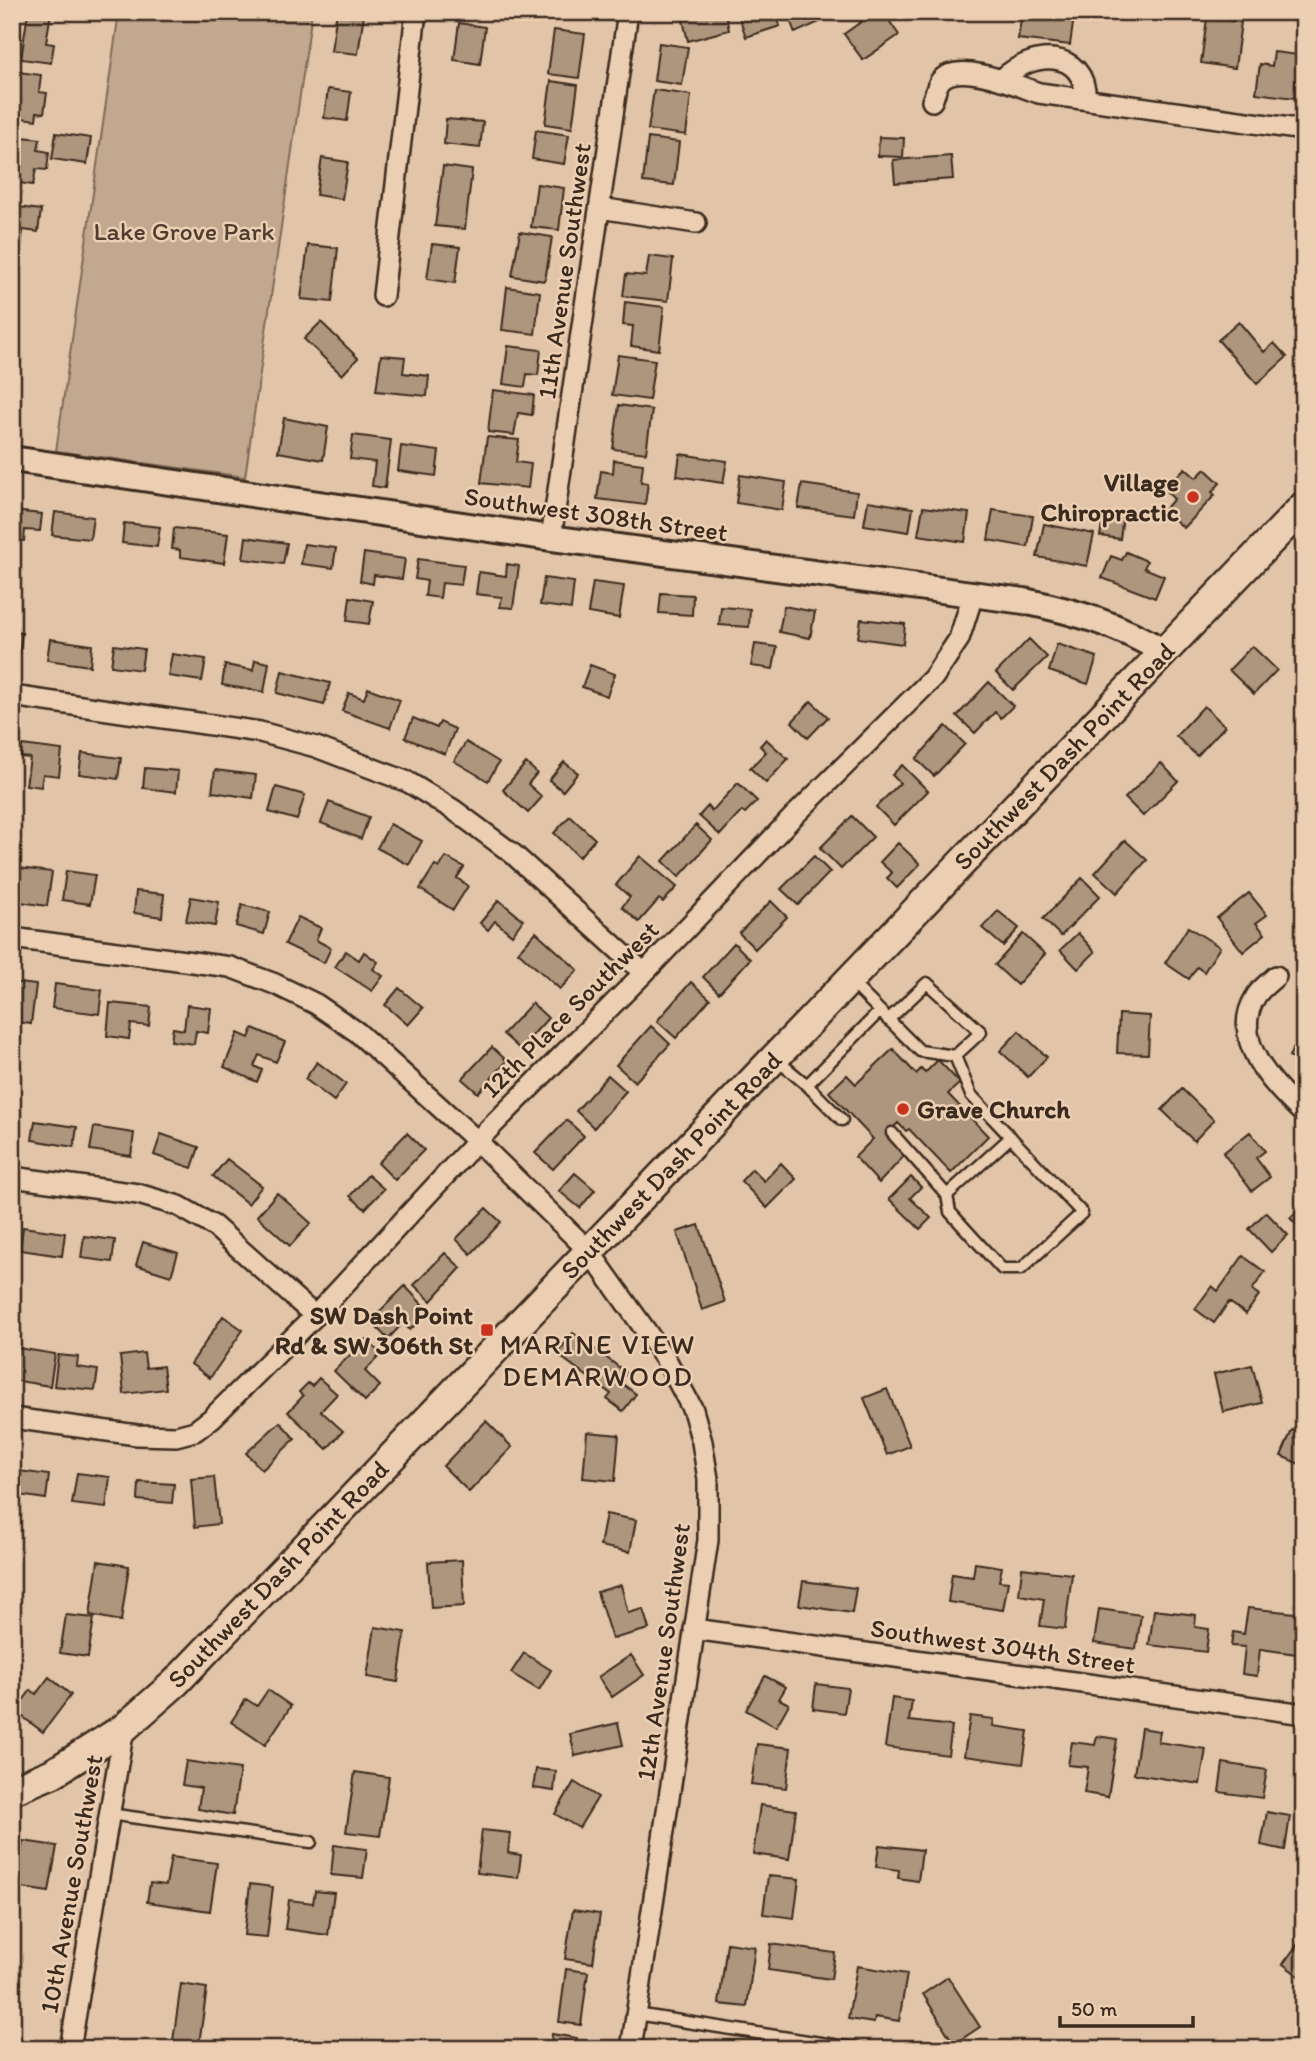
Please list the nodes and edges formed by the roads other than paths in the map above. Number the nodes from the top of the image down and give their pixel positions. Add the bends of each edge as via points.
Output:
1 (416, 12) edge
2 (628, 12) edge
3 (1001, 80) junction
4 (1086, 99) junction
5 (932, 100) dead end
6 (1304, 130) edge
7 (600, 208) junction
8 (696, 223) dead end
9 (383, 296) dead end
10 (12, 459) edge
11 (1304, 506) edge
12 (551, 538) junction
13 (973, 595) junction
14 (1164, 652) junction
15 (12, 696) edge
16 (12, 938) edge
17 (644, 973) junction
18 (1276, 976) dead end
19 (849, 980) junction
20 (880, 1011) junction
21 (888, 1020) junction
22 (955, 1056) junction
23 (774, 1058) junction
24 (807, 1085) junction
25 (1304, 1114) edge
26 (842, 1120) dead end
27 (892, 1133) dead end
28 (1011, 1137) junction
29 (477, 1142) junction
30 (12, 1177) edge
31 (947, 1195) junction
32 (589, 1251) junction
33 (315, 1315) junction
34 (12, 1418) edge
35 (694, 1629) junction
36 (1304, 1714) edge
37 (124, 1728) junction
38 (12, 1790) edge
39 (109, 1814) junction
40 (311, 1842) dead end
41 (636, 2014) junction
42 (70, 2049) edge
43 (631, 2049) edge
44 (859, 2049) edge

1 - 9 street
2 - 7 street, 11th Avenue Southwest
3 - 4 street via 1039,93
3 - 4 street via 1012,69 1052,58 1078,70
3 - 5 street via 953,73 941,80
4 - 6 street
7 - 8 street
7 - 12 street, 11th Avenue Southwest
10 - 12 street, Southwest 308th Street
11 - 14 main road, Southwest Dash Point Road
12 - 13 street, Southwest 308th Street
13 - 14 street, Southwest 308th Street via 1066,610 1135,634
13 - 17 street, 12th Place Southwest via 959,639 933,678
14 - 19 main road, Southwest Dash Point Road
15 - 17 street via 260,732 316,747 408,782 513,854
16 - 29 street, 12th Avenue Southwest via 230,967 275,984 357,1032
17 - 29 street, 12th Place Southwest
18 - 25 street via 1253,1003 1250,1042 1269,1077
19 - 20 lane
19 - 23 main road, Southwest Dash Point Road
20 - 21 lane
20 - 24 lane
21 - 22 lane via 920,1051
21 - 22 lane via 927,983 981,1032
22 - 28 lane via 971,1095
23 - 24 lane
23 - 32 main road, Southwest Dash Point Road
24 - 26 lane
27 - 31 lane
28 - 31 lane
28 - 31 lane via 1082,1213 1021,1269 1002,1269 950,1212
29 - 32 street, 12th Avenue Southwest
29 - 33 street, 12th Place Southwest
30 - 33 street via 138,1194 179,1206 214,1226
32 - 35 street, 12th Avenue Southwest via 668,1363 698,1428 708,1479 709,1521
32 - 37 main road, Southwest Dash Point Road via 175,1683
33 - 34 street, 12th Place Southwest via 195,1431 176,1436 137,1435
35 - 36 street, Southwest 304th Street
35 - 41 street, 12th Avenue Southwest
37 - 38 main road, Southwest Dash Point Road via 53,1773
37 - 39 street, 10th Avenue Southwest
39 - 40 lane
39 - 42 street, 10th Avenue Southwest
41 - 43 street, 12th Avenue Southwest
41 - 44 lane

